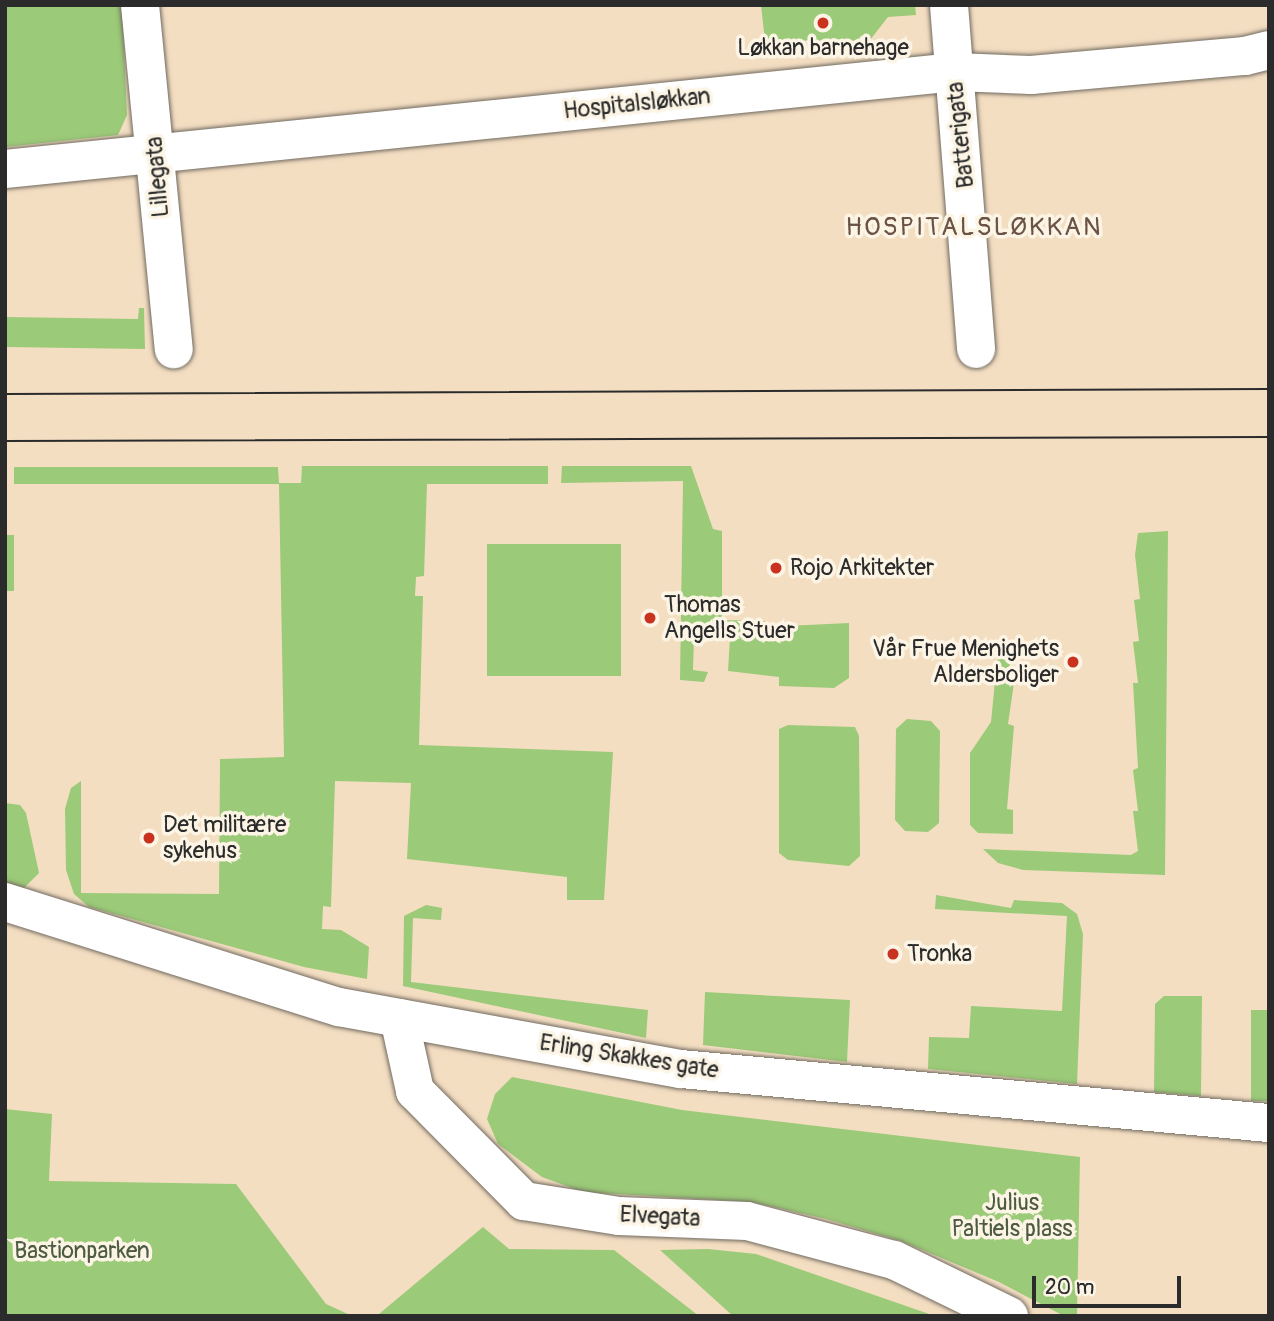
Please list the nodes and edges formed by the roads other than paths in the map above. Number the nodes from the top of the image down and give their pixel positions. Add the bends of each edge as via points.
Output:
1 (140, 5) edge
2 (949, 5) edge
3 (1269, 50) edge
4 (955, 72) junction
5 (156, 153) junction
6 (5, 169) edge
7 (174, 349) dead end
8 (976, 349) dead end
9 (5, 902) edge
10 (399, 1018) junction
11 (1269, 1124) edge
12 (1009, 1316) edge

1 - 5 street, Lillegata
2 - 4 street, Batterigata
3 - 4 street, Hospitalsløkkan via 1245,57 1031,75
4 - 5 street, Hospitalsløkkan
4 - 8 street, Batterigata
5 - 6 street, Hospitalsløkkan
5 - 7 street, Lillegata
9 - 10 street, Erling Skakkes gate via 339,1007
10 - 11 street, Erling Skakkes gate via 681,1069
10 - 12 street, Elvegata via 415,1091 524,1202 619,1216 747,1222 894,1260

